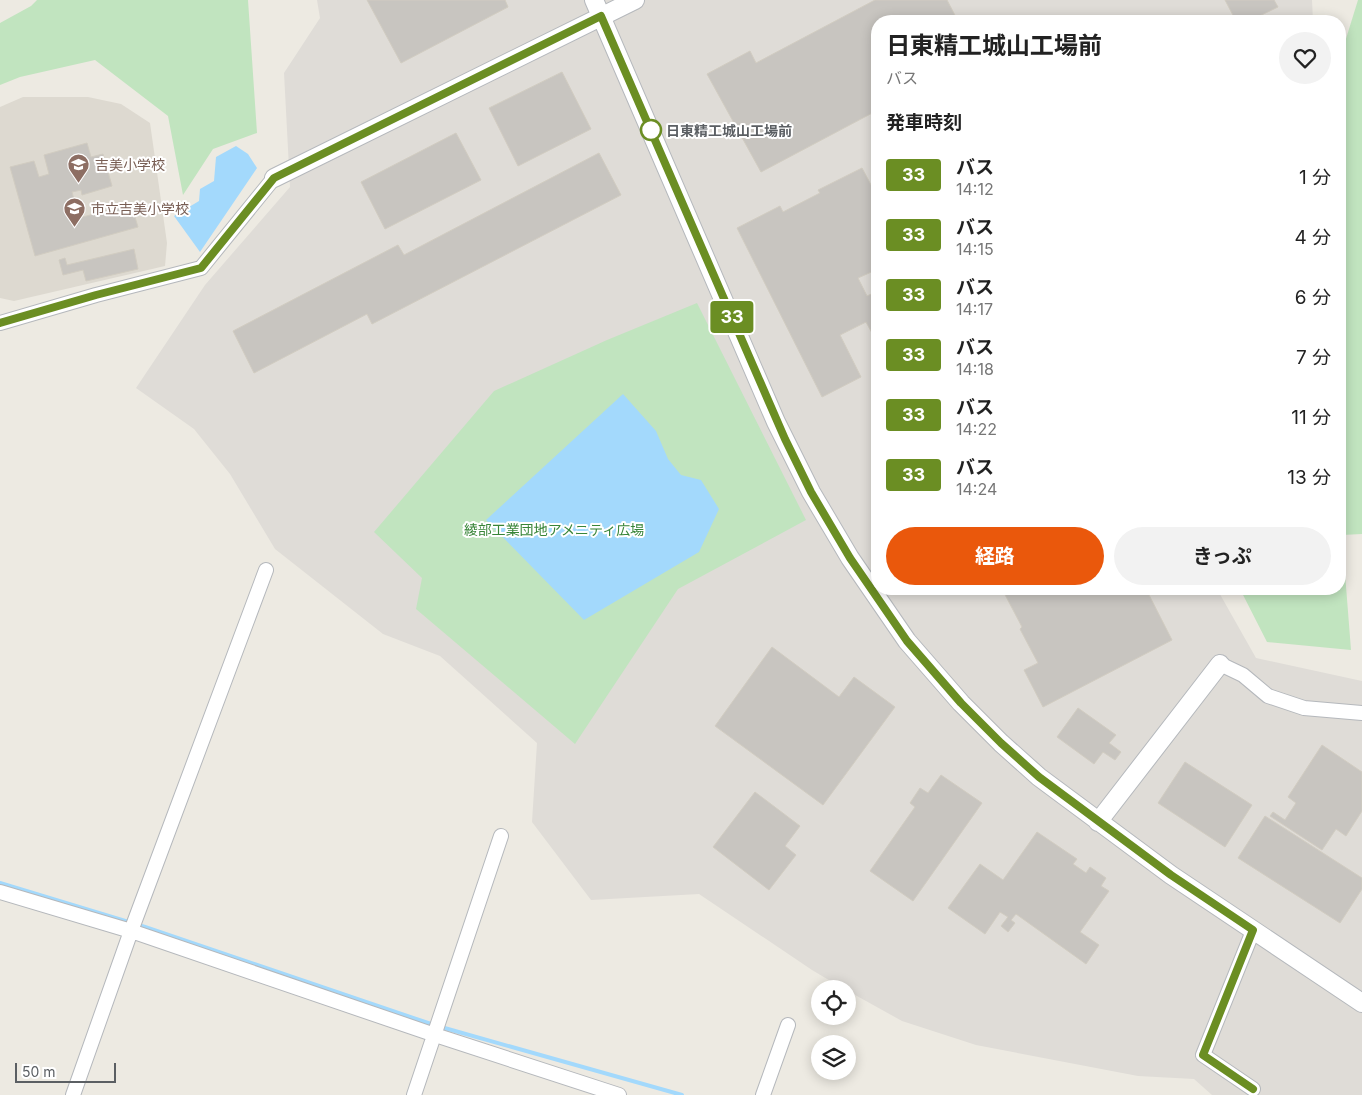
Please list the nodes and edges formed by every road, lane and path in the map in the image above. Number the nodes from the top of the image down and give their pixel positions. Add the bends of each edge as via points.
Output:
1 (594, 0) edge
2 (635, 0) edge
3 (601, 16) junction
4 (274, 178) joint
5 (0, 323) edge
6 (266, 570) dead end
7 (871, 589) edge
8 (875, 595) edge
9 (1220, 664) joint
10 (1362, 713) edge
11 (1098, 822) junction
12 (501, 836) dead end
13 (0, 892) edge
14 (1253, 930) junction
15 (131, 932) junction
16 (1362, 1003) edge
17 (788, 1025) dead end
18 (435, 1034) junction
19 (1253, 1089) dead end
20 (74, 1095) edge
21 (414, 1095) edge
22 (619, 1095) edge
23 (763, 1095) edge

1 - 3 street
2 - 3 street
3 - 4 street
3 - 7 street via 776,422 811,492
4 - 5 street via 201,268
6 - 15 street
8 - 11 street via 907,641 961,703 1039,777
9 - 10 street via 1243,674 1268,696 1304,708
9 - 11 street
11 - 14 street
12 - 18 street
13 - 15 street
14 - 16 street
14 - 19 street via 1203,1055
15 - 18 street
15 - 20 street
17 - 23 street
18 - 21 street
18 - 22 street

